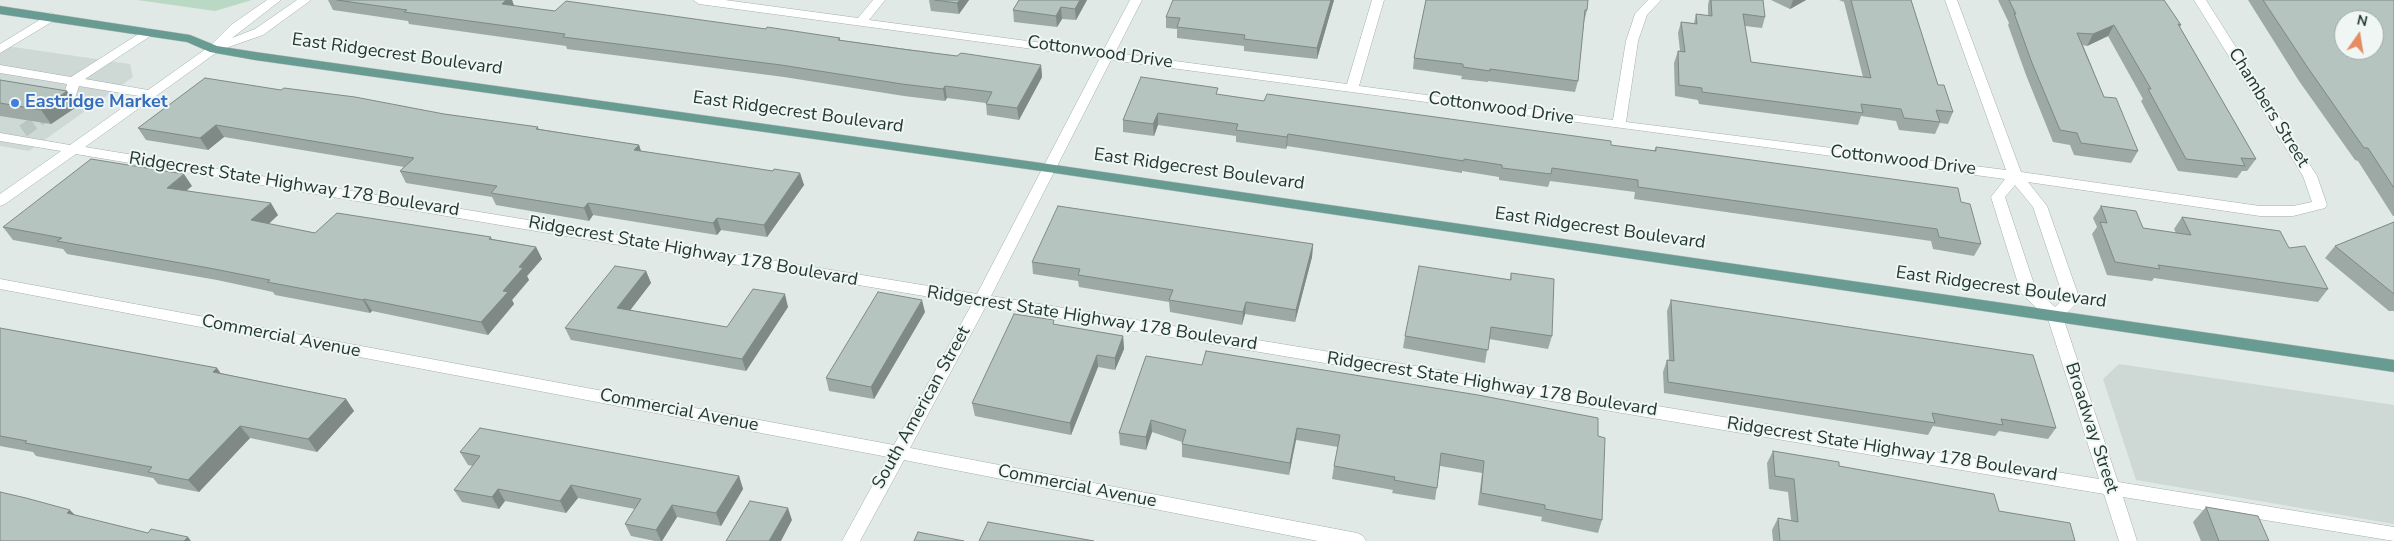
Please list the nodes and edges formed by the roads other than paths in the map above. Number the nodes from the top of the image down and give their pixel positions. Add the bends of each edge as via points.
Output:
1 (275, 0) edge
2 (305, 0) edge
3 (699, 0) edge
4 (879, 0) edge
5 (1136, 0) edge
6 (1378, 0) edge
7 (1655, 0) edge
8 (1951, 0) edge
9 (2200, 0) edge
10 (0, 10) edge
11 (51, 18) junction
12 (862, 21) junction
13 (148, 32) junction
14 (214, 48) junction
15 (0, 49) edge
16 (1107, 54) junction
17 (0, 69) edge
18 (74, 81) junction
19 (1352, 89) junction
20 (151, 94) junction
21 (68, 98) edge
22 (1619, 125) junction
23 (22, 131) dead end
24 (0, 137) edge
25 (33, 142) junction
26 (76, 148) junction
27 (1048, 168) junction
28 (2015, 176) junction
29 (0, 202) edge
30 (2304, 209) joint
31 (0, 284) edge
32 (981, 300) junction
33 (2055, 316) junction
34 (2394, 366) edge
35 (897, 452) junction
36 (2110, 486) junction
37 (2394, 535) edge
38 (851, 541) edge
39 (1357, 541) edge
40 (2128, 541) edge

1 - 14 street via 235,28
2 - 14 street via 260,32
3 - 12 street, Cottonwood Drive
4 - 12 street
5 - 16 street, South American Street
6 - 19 street
7 - 22 street via 1641,14 1632,41
8 - 28 street
9 - 30 street, Chambers Street via 2310,176 2320,205
10 - 11 main road, East Ridgecrest Boulevard
11 - 13 main road, East Ridgecrest Boulevard
11 - 15 street
12 - 16 street, Cottonwood Drive
13 - 14 main road, East Ridgecrest Boulevard via 190,39
13 - 18 street
14 - 20 street
14 - 27 main road, East Ridgecrest Boulevard
16 - 19 street, Cottonwood Drive
16 - 27 street, South American Street
17 - 18 street
18 - 20 street
18 - 21 street
19 - 22 street, Cottonwood Drive
20 - 26 street
22 - 28 street, Cottonwood Drive
23 - 25 street
24 - 25 street, Ridgecrest State Highway 178 Boulevard
25 - 26 street, Ridgecrest State Highway 178 Boulevard
26 - 29 street
26 - 32 street, Ridgecrest State Highway 178 Boulevard
27 - 32 street, South American Street
27 - 33 main road, East Ridgecrest Boulevard
28 - 30 street, Cottonwood Drive via 2260,211
28 - 33 street via 2040,206 2072,300
28 - 33 street via 1998,197 2029,294
31 - 35 street, Commercial Avenue
32 - 35 street, South American Street
32 - 36 street, Ridgecrest State Highway 178 Boulevard
33 - 34 main road, East Ridgecrest Boulevard
33 - 36 street, Broadway Street
35 - 38 street, South American Street
35 - 39 street, Commercial Avenue
36 - 37 street, Ridgecrest State Highway 178 Boulevard
36 - 40 street, Broadway Street

